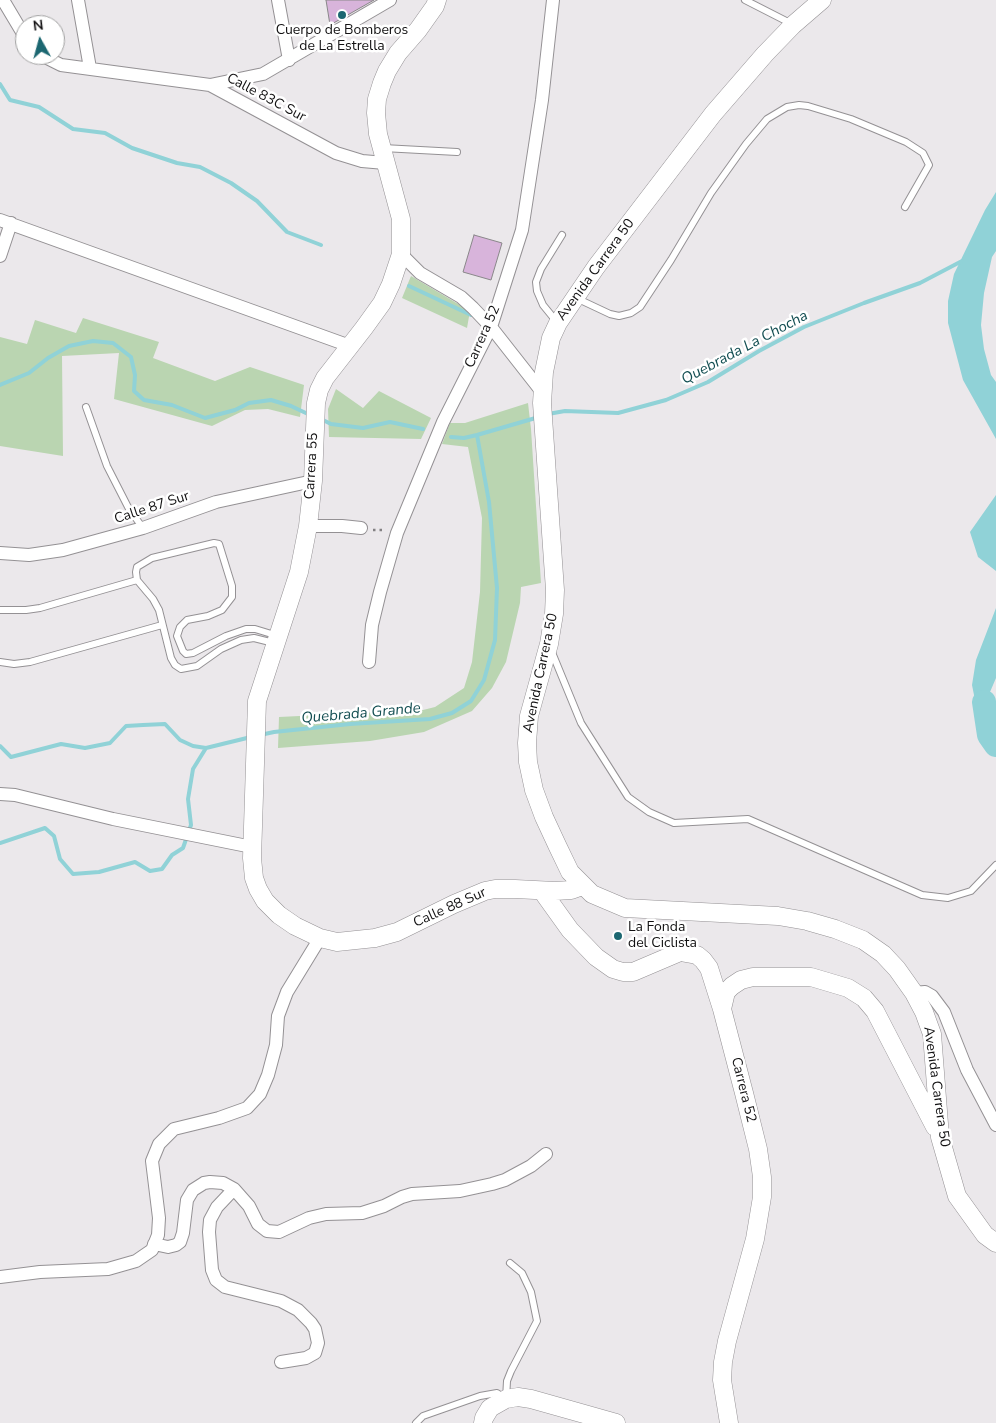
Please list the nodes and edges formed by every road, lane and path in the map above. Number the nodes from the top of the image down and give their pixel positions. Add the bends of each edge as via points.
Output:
1 (3, 0) edge
2 (78, 0) edge
3 (278, 0) edge
4 (390, 0) edge
5 (437, 0) edge
6 (553, 0) edge
7 (745, 0) edge
8 (814, 2) edge
9 (15, 20) edge
10 (793, 25) junction
11 (290, 60) junction
12 (65, 65) edge
13 (90, 68) junction
14 (210, 85) junction
15 (457, 152) dead end
16 (383, 156) junction
17 (905, 207) dead end
18 (6, 221) edge
19 (562, 235) dead end
20 (401, 254) junction
21 (0, 256) edge
22 (575, 298) junction
23 (558, 323) junction
24 (490, 326) junction
25 (350, 346) junction
26 (542, 397) junction
27 (86, 406) dead end
28 (313, 480) junction
29 (308, 526) junction
30 (143, 528) junction
31 (361, 528) dead end
32 (0, 553) edge
33 (137, 580) junction
34 (0, 610) edge
35 (162, 625) junction
36 (278, 640) junction
37 (548, 644) junction
38 (0, 662) edge
39 (369, 662) dead end
40 (0, 794) edge
41 (252, 847) junction
42 (996, 865) edge
43 (582, 886) junction
44 (542, 891) junction
45 (320, 938) junction
46 (914, 993) junction
47 (722, 1009) junction
48 (996, 1125) edge
49 (940, 1137) junction
50 (546, 1154) dead end
51 (234, 1189) junction
52 (996, 1243) edge
53 (154, 1244) junction
54 (510, 1262) dead end
55 (0, 1277) edge
56 (282, 1362) dead end
57 (506, 1399) junction
58 (594, 1419) edge
59 (416, 1423) edge
60 (483, 1423) edge
61 (616, 1423) edge
62 (728, 1423) edge

1 - 9 street
2 - 13 street
3 - 11 street
4 - 11 street
5 - 16 street, Carrera 55 via 418,30 398,52 382,83 376,113
6 - 24 street, Carrera 52 via 522,230
7 - 10 lane
8 - 10 street, Avenida Carrera 50
10 - 22 street, Avenida Carrera 50 via 714,114
11 - 14 street via 263,74
12 - 13 street, Calle 83C Sur
13 - 14 street, Calle 83C Sur
14 - 16 street, Calle 83C Sur via 336,153 362,161
15 - 16 lane
16 - 20 street, Carrera 55 via 398,202
17 - 22 lane via 929,165 923,153 906,142 851,119 799,104 787,107 767,119 746,144 711,192 640,307 631,314 619,316
18 - 21 street
18 - 25 street
19 - 23 lane via 536,282 543,305
20 - 24 street via 420,273 461,297
20 - 25 street, Carrera 55 via 382,303
22 - 23 street, Avenida Carrera 50
23 - 26 street, Avenida Carrera 50 via 547,353
24 - 26 street
24 - 39 street, Carrera 52 via 443,422 397,533 372,625
25 - 28 street, Carrera 55 via 325,378 316,403
26 - 37 street, Avenida Carrera 50 via 555,590
27 - 30 lane via 107,466 129,509
28 - 29 street, Carrera 55
28 - 30 street, Calle 87 Sur via 216,502
29 - 31 street
29 - 36 street, Carrera 55 via 299,572
30 - 32 street, Calle 87 Sur via 55,551 29,555
33 - 34 lane via 40,608
33 - 35 lane via 153,599
33 - 36 lane via 137,567 152,558 219,544 232,586 232,597 222,610 187,620 180,627 177,636 183,651 193,653 246,629 255,628
35 - 36 lane via 171,658 181,669 197,666 241,640
35 - 38 lane via 30,662
36 - 41 street, Carrera 55 via 258,701
37 - 42 lane via 581,723 628,797 649,812 674,823 748,820 922,895 948,898 972,891
37 - 43 street, Avenida Carrera 50 via 529,716 528,762 544,817 570,872
40 - 41 street
41 - 45 street, Carrera 55 via 254,878 265,902 295,926
43 - 44 street, Calle 88 Sur via 572,890
43 - 46 street, Avenida Carrera 50 via 592,894 625,908 778,916 835,928 863,940 883,954
44 - 45 street, Calle 88 Sur via 495,889 474,895 397,932 355,941 337,942
44 - 47 street, Carrera 52 via 570,930 596,958 613,969 633,972 680,952 697,955 708,968
45 - 53 street via 287,992 278,1016 276,1044 268,1075 260,1094 247,1108 174,1130 159,1144 152,1160 159,1218
46 - 48 street via 925,992 932,996 944,1012 967,1070
46 - 49 street, Avenida Carrera 50 via 932,1034
47 - 49 street via 726,992 741,980 753,977 811,977 848,988 864,998 875,1011
47 - 62 street, Carrera 52 via 758,1149 762,1197 755,1239 724,1362 722,1380
49 - 52 street, Avenida Carrera 50 via 957,1196 985,1235
50 - 51 street via 505,1180 492,1184 460,1191 412,1194 362,1214 326,1214 279,1232 267,1231 258,1224 249,1206
51 - 53 street via 210,1182 198,1185 187,1200 180,1242 168,1247
51 - 56 street via 216,1207 210,1220 212,1270 216,1280 225,1287 281,1301 298,1310 311,1323 318,1344 315,1353
53 - 55 street via 152,1250 136,1261 108,1269
54 - 57 lane via 522,1272 531,1292 537,1321 511,1371
57 - 58 street via 518,1397
57 - 59 lane via 497,1393 480,1396 423,1416
57 - 60 street via 490,1408
58 - 61 street

